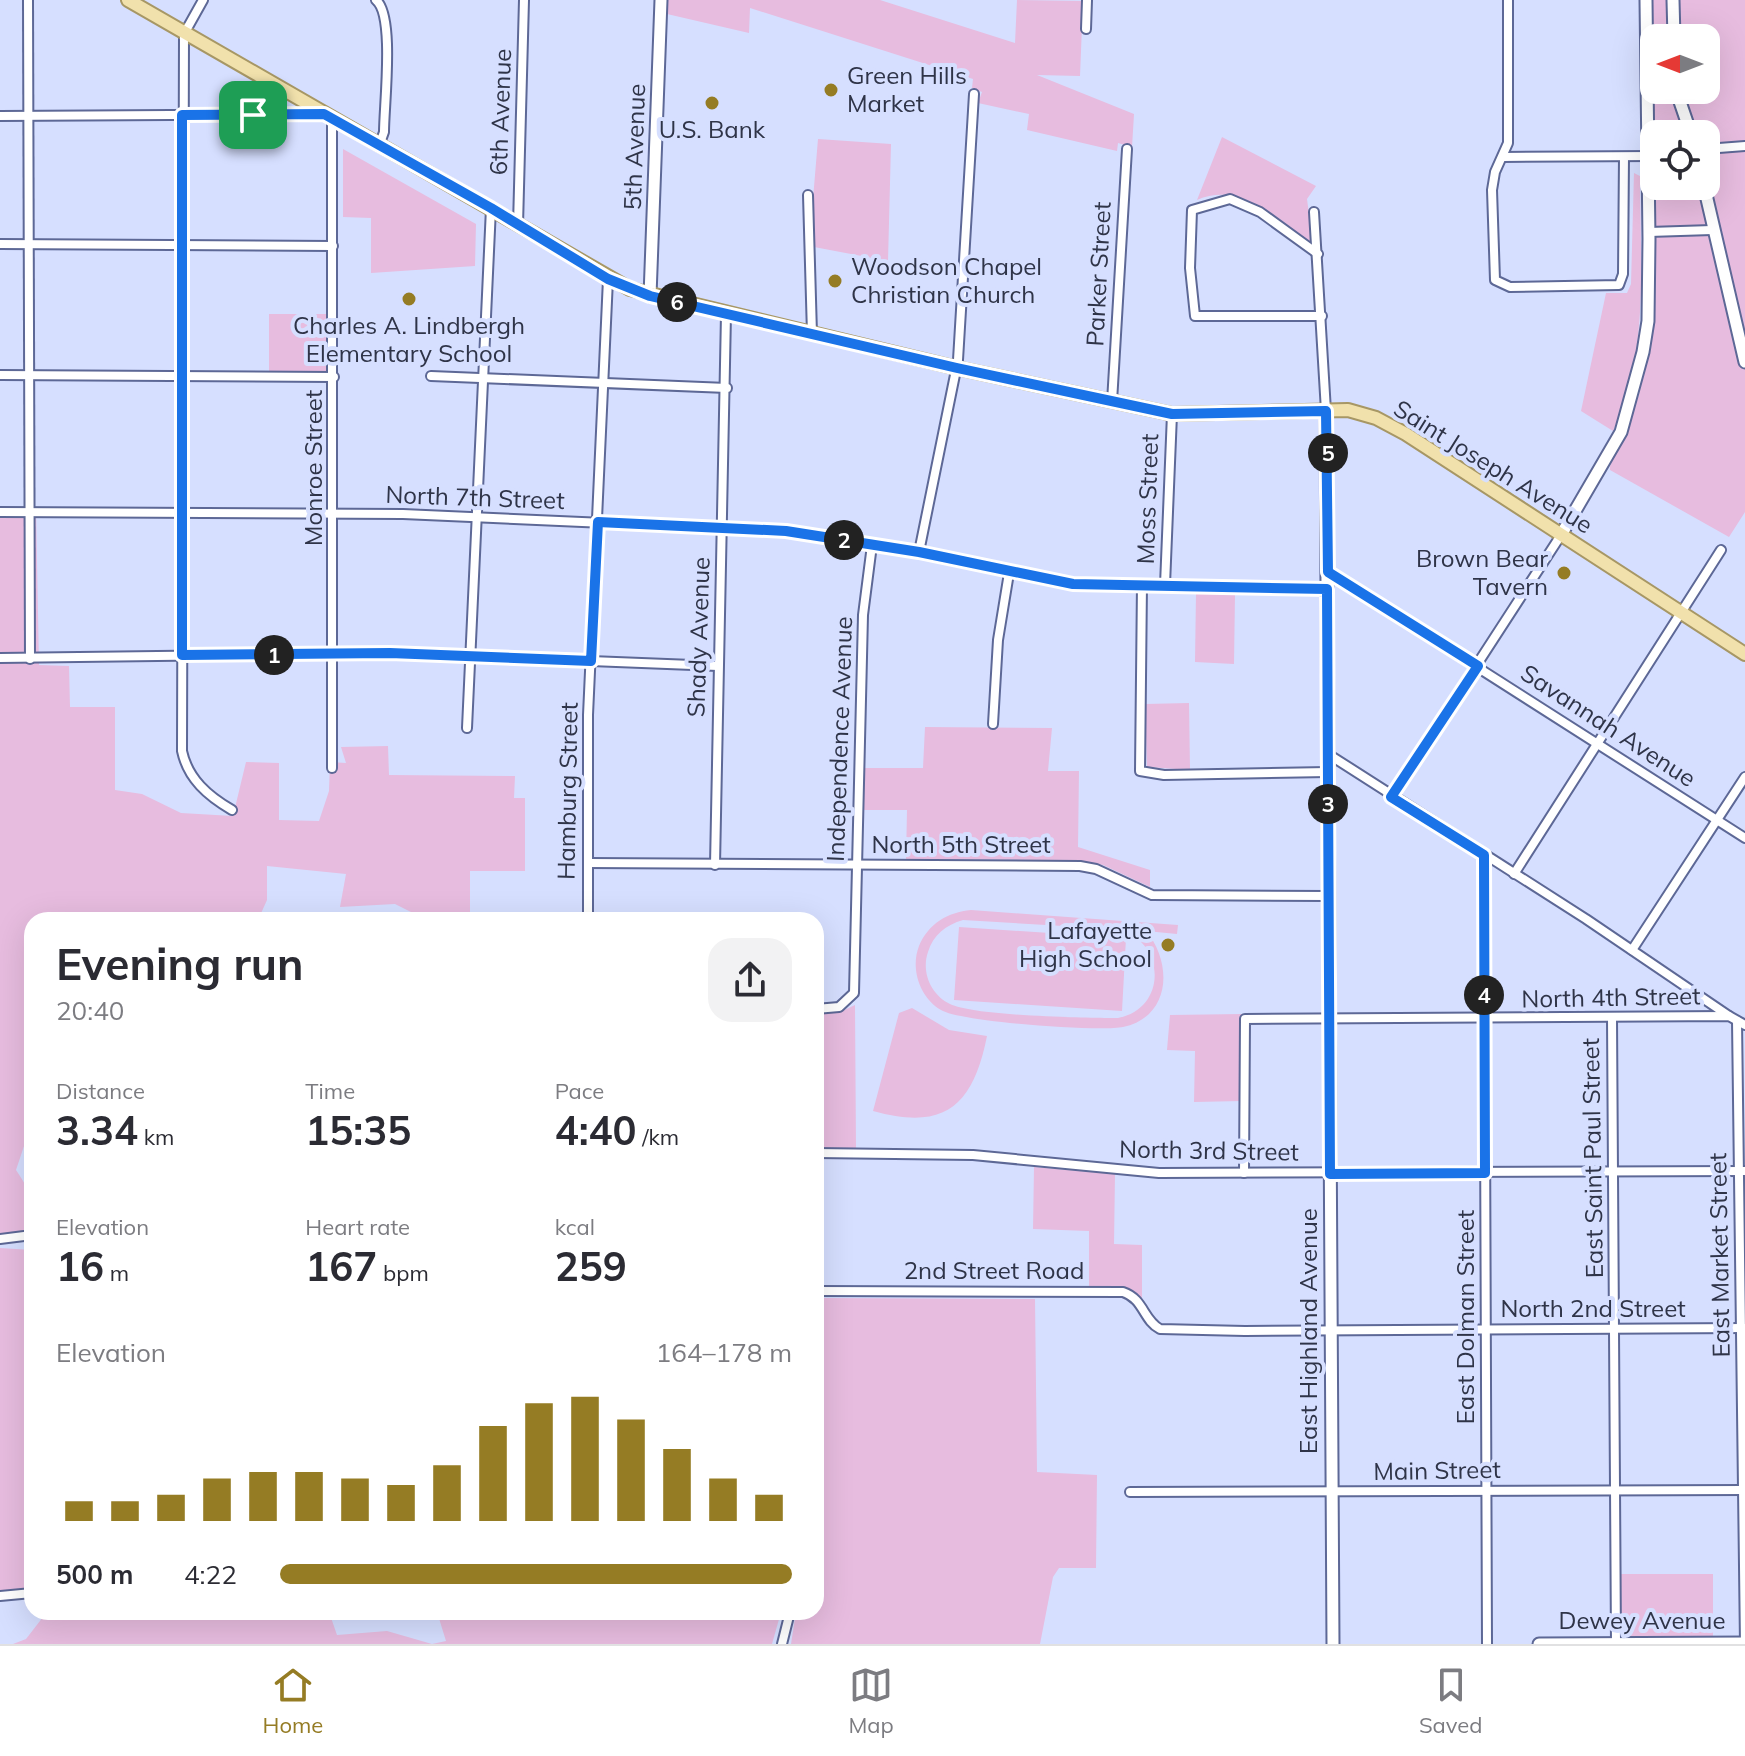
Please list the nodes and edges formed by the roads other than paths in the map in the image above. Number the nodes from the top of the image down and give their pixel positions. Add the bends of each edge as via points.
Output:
1 (28, 0) edge
2 (128, 0) edge
3 (203, 0) edge
4 (376, 0) edge
5 (524, 0) edge
6 (661, 0) edge
7 (1087, 0) edge
8 (1508, 0) edge
9 (1646, 0) edge
10 (1673, 0) edge
11 (1674, 24) edge
12 (1086, 29) dead end
13 (184, 34) junction
14 (974, 94) dead end
15 (182, 115) junction
16 (0, 116) edge
17 (31, 116) junction
18 (328, 117) junction
19 (1650, 120) edge
20 (379, 146) junction
21 (1745, 146) edge
22 (1720, 148) edge
23 (1127, 149) dead end
24 (1503, 157) junction
25 (1624, 157) junction
26 (1640, 157) edge
27 (808, 195) dead end
28 (1650, 200) edge
29 (1707, 200) edge
30 (491, 208) junction
31 (1314, 212) dead end
32 (518, 225) junction
33 (1712, 230) junction
34 (1649, 232) junction
35 (0, 244) edge
36 (29, 244) junction
37 (181, 246) junction
38 (333, 246) junction
39 (1318, 254) junction
40 (608, 279) junction
41 (650, 296) junction
42 (726, 314) junction
43 (1322, 316) junction
44 (812, 334) junction
45 (1745, 362) edge
46 (957, 368) junction
47 (0, 375) edge
48 (30, 375) junction
49 (182, 376) junction
50 (431, 376) dead end
51 (334, 377) junction
52 (482, 378) junction
53 (603, 383) junction
54 (727, 388) junction
55 (1112, 402) junction
56 (1326, 411) junction
57 (1172, 414) junction
58 (0, 512) edge
59 (32, 513) junction
60 (334, 515) junction
61 (182, 516) junction
62 (476, 516) junction
63 (598, 522) junction
64 (722, 528) junction
65 (1561, 535) junction
66 (872, 545) junction
67 (1721, 550) dead end
68 (919, 552) junction
69 (1328, 572) junction
70 (1009, 573) junction
71 (1142, 584) junction
72 (1165, 585) junction
73 (1327, 589) junction
74 (1681, 613) junction
75 (334, 654) junction
76 (1745, 654) edge
77 (182, 655) junction
78 (472, 656) junction
79 (0, 658) edge
80 (30, 659) junction
81 (591, 661) junction
82 (718, 666) junction
83 (1478, 666) junction
84 (993, 724) dead end
85 (467, 728) dead end
86 (1598, 743) junction
87 (1328, 754) junction
88 (332, 768) dead end
89 (1328, 772) junction
90 (1745, 777) edge
91 (1391, 797) junction
92 (232, 810) dead end
93 (1717, 820) junction
94 (1745, 838) edge
95 (1484, 855) junction
96 (588, 863) junction
97 (715, 865) junction
98 (856, 865) junction
99 (1514, 874) junction
100 (1328, 896) junction
101 (588, 912) edge
102 (1632, 950) junction
103 (824, 1008) edge
104 (1612, 1018) junction
105 (1329, 1019) junction
106 (1484, 1019) junction
107 (1737, 1021) edge
108 (824, 1153) edge
109 (1743, 1171) edge
110 (1244, 1173) junction
111 (1485, 1173) junction
112 (1614, 1173) junction
113 (1330, 1174) junction
114 (24, 1236) edge
115 (0, 1239) edge
116 (824, 1291) edge
117 (1154, 1326) joint
118 (1743, 1328) edge
119 (1614, 1329) junction
120 (1485, 1330) junction
121 (1331, 1331) junction
122 (1487, 1490) junction
123 (1615, 1490) junction
124 (1744, 1490) edge
125 (1331, 1491) junction
126 (1130, 1492) dead end
127 (24, 1594) edge
128 (0, 1596) edge
129 (788, 1620) edge
130 (1745, 1643) edge
131 (782, 1644) edge
132 (1333, 1644) edge
133 (1487, 1644) edge
134 (1539, 1644) edge
135 (1616, 1644) edge

1 - 17 street
2 - 13 main road, Saint Joseph Avenue
3 - 13 street
4 - 20 street via 383,6 387,26 384,132
5 - 32 street, 6th Avenue
6 - 41 street, 5th Avenue
7 - 12 street
8 - 24 street via 1508,143
9 - 19 street
10 - 11 street
13 - 15 street
13 - 18 main road, Saint Joseph Avenue
14 - 46 street
15 - 17 street
15 - 18 street
15 - 37 street
16 - 17 street
17 - 36 street
18 - 20 main road, Saint Joseph Avenue
18 - 38 street, Monroe Street
20 - 30 main road, Saint Joseph Avenue
21 - 22 street
23 - 55 street, Parker Street
24 - 25 street
24 - 25 street via 1492,190 1495,280 1510,287 1619,285
25 - 26 street
27 - 44 street
28 - 34 street
29 - 33 street
30 - 32 main road, Saint Joseph Avenue
30 - 52 street
31 - 39 street, East Highland Avenue
32 - 40 main road, Saint Joseph Avenue
33 - 34 street
33 - 45 street
34 - 65 street via 1648,321 1634,393 1602,470
35 - 36 street
36 - 37 street
36 - 48 street
37 - 38 street
37 - 49 street
38 - 51 street, Monroe Street
39 - 43 street, East Highland Avenue
39 - 43 street via 1260,212 1230,199 1192,210 1195,316
40 - 41 main road, Saint Joseph Avenue
40 - 53 street, Hamburg Street
41 - 42 main road, Saint Joseph Avenue
42 - 44 main road, Saint Joseph Avenue
42 - 54 street, Shady Avenue
43 - 56 street, East Highland Avenue
44 - 46 main road, Saint Joseph Avenue
46 - 55 main road, Saint Joseph Avenue
46 - 68 street
47 - 48 street
48 - 49 street
48 - 59 street
49 - 51 street
49 - 61 street
50 - 52 street
51 - 60 street, Monroe Street
52 - 53 street
52 - 62 street
53 - 54 street
53 - 63 street, Hamburg Street
54 - 64 street, Shady Avenue
55 - 57 main road, Saint Joseph Avenue
56 - 57 main road, Saint Joseph Avenue
56 - 65 main road, Saint Joseph Avenue via 1361,413 1406,434
56 - 69 street, East Highland Avenue
57 - 72 street, Moss Street
58 - 59 street, North 7th Street
59 - 61 street, North 7th Street
59 - 80 street
60 - 61 street, North 7th Street
60 - 62 street, North 7th Street
60 - 75 street, Monroe Street
61 - 77 street
62 - 63 street, North 7th Street
62 - 78 street
63 - 64 street, North 7th Street
63 - 81 street, Hamburg Street
64 - 66 street, North 7th Street via 786,531
64 - 82 street, Shady Avenue
65 - 74 main road, Saint Joseph Avenue
65 - 83 street
66 - 68 street, North 7th Street
66 - 98 street, Independence Avenue via 863,615
67 - 74 street
68 - 70 street, North 7th Street
69 - 73 street, East Highland Avenue
69 - 83 street, Savannah Avenue
70 - 71 street, North 7th Street via 1073,584
70 - 84 street
71 - 72 street, North 7th Street
71 - 89 street via 1140,771
72 - 73 street, North 7th Street
73 - 87 street, East Highland Avenue
74 - 76 main road, Saint Joseph Avenue
74 - 86 street
75 - 77 street
75 - 78 street
75 - 88 street, Monroe Street
77 - 80 street
77 - 92 street via 185,767
78 - 81 street
78 - 85 street
79 - 80 street
81 - 82 street
81 - 96 street, Hamburg Street
82 - 97 street, Shady Avenue
83 - 86 street, Savannah Avenue
83 - 91 street
86 - 93 street, Savannah Avenue
86 - 99 street
87 - 89 street, East Highland Avenue
87 - 91 street
89 - 100 street, East Highland Avenue
90 - 93 street
91 - 95 street
93 - 94 street, Savannah Avenue
93 - 102 street
95 - 99 street
95 - 106 street, East Dolman Street
96 - 97 street, North 5th Street
96 - 101 street, Hamburg Street
97 - 98 street, North 5th Street
98 - 100 street, North 5th Street via 1080,866 1152,895
98 - 103 street, Independence Avenue via 854,993 848,1003
99 - 102 street
100 - 105 street, East Highland Avenue
102 - 107 street
104 - 106 street, North 4th Street
104 - 107 street, North 4th Street
104 - 112 street, East Saint Paul Street
105 - 106 street, North 4th Street
105 - 110 street, North 4th Street via 1245,1019
105 - 113 street, East Highland Avenue
106 - 111 street, East Dolman Street
107 - 109 street, East Market Street
108 - 110 street, North 3rd Street via 973,1155 1159,1173
109 - 112 street, North 3rd Street
109 - 118 street, East Market Street
110 - 113 street, North 3rd Street
111 - 112 street, North 3rd Street
111 - 113 street, North 3rd Street
111 - 120 street, East Dolman Street
112 - 119 street, East Saint Paul Street
113 - 121 street, East Highland Avenue
114 - 115 street
116 - 117 street, 2nd Street Road via 1123,1292 1139,1300
117 - 121 street, North 2nd Street
118 - 119 street, North 2nd Street
118 - 124 street, East Market Street
119 - 120 street, North 2nd Street
119 - 123 street, East Saint Paul Street
120 - 121 street, North 2nd Street
120 - 122 street, East Dolman Street
121 - 125 street, East Highland Avenue
122 - 123 street, Main Street
122 - 125 street, Main Street
122 - 133 street, East Dolman Street
123 - 124 street, Main Street
123 - 135 street, East Saint Paul Street
124 - 130 street, East Market Street
125 - 126 street, Main Street
125 - 132 street, East Highland Avenue
127 - 128 street
129 - 131 street
130 - 135 street, Dewey Avenue
134 - 135 street, Dewey Avenue

